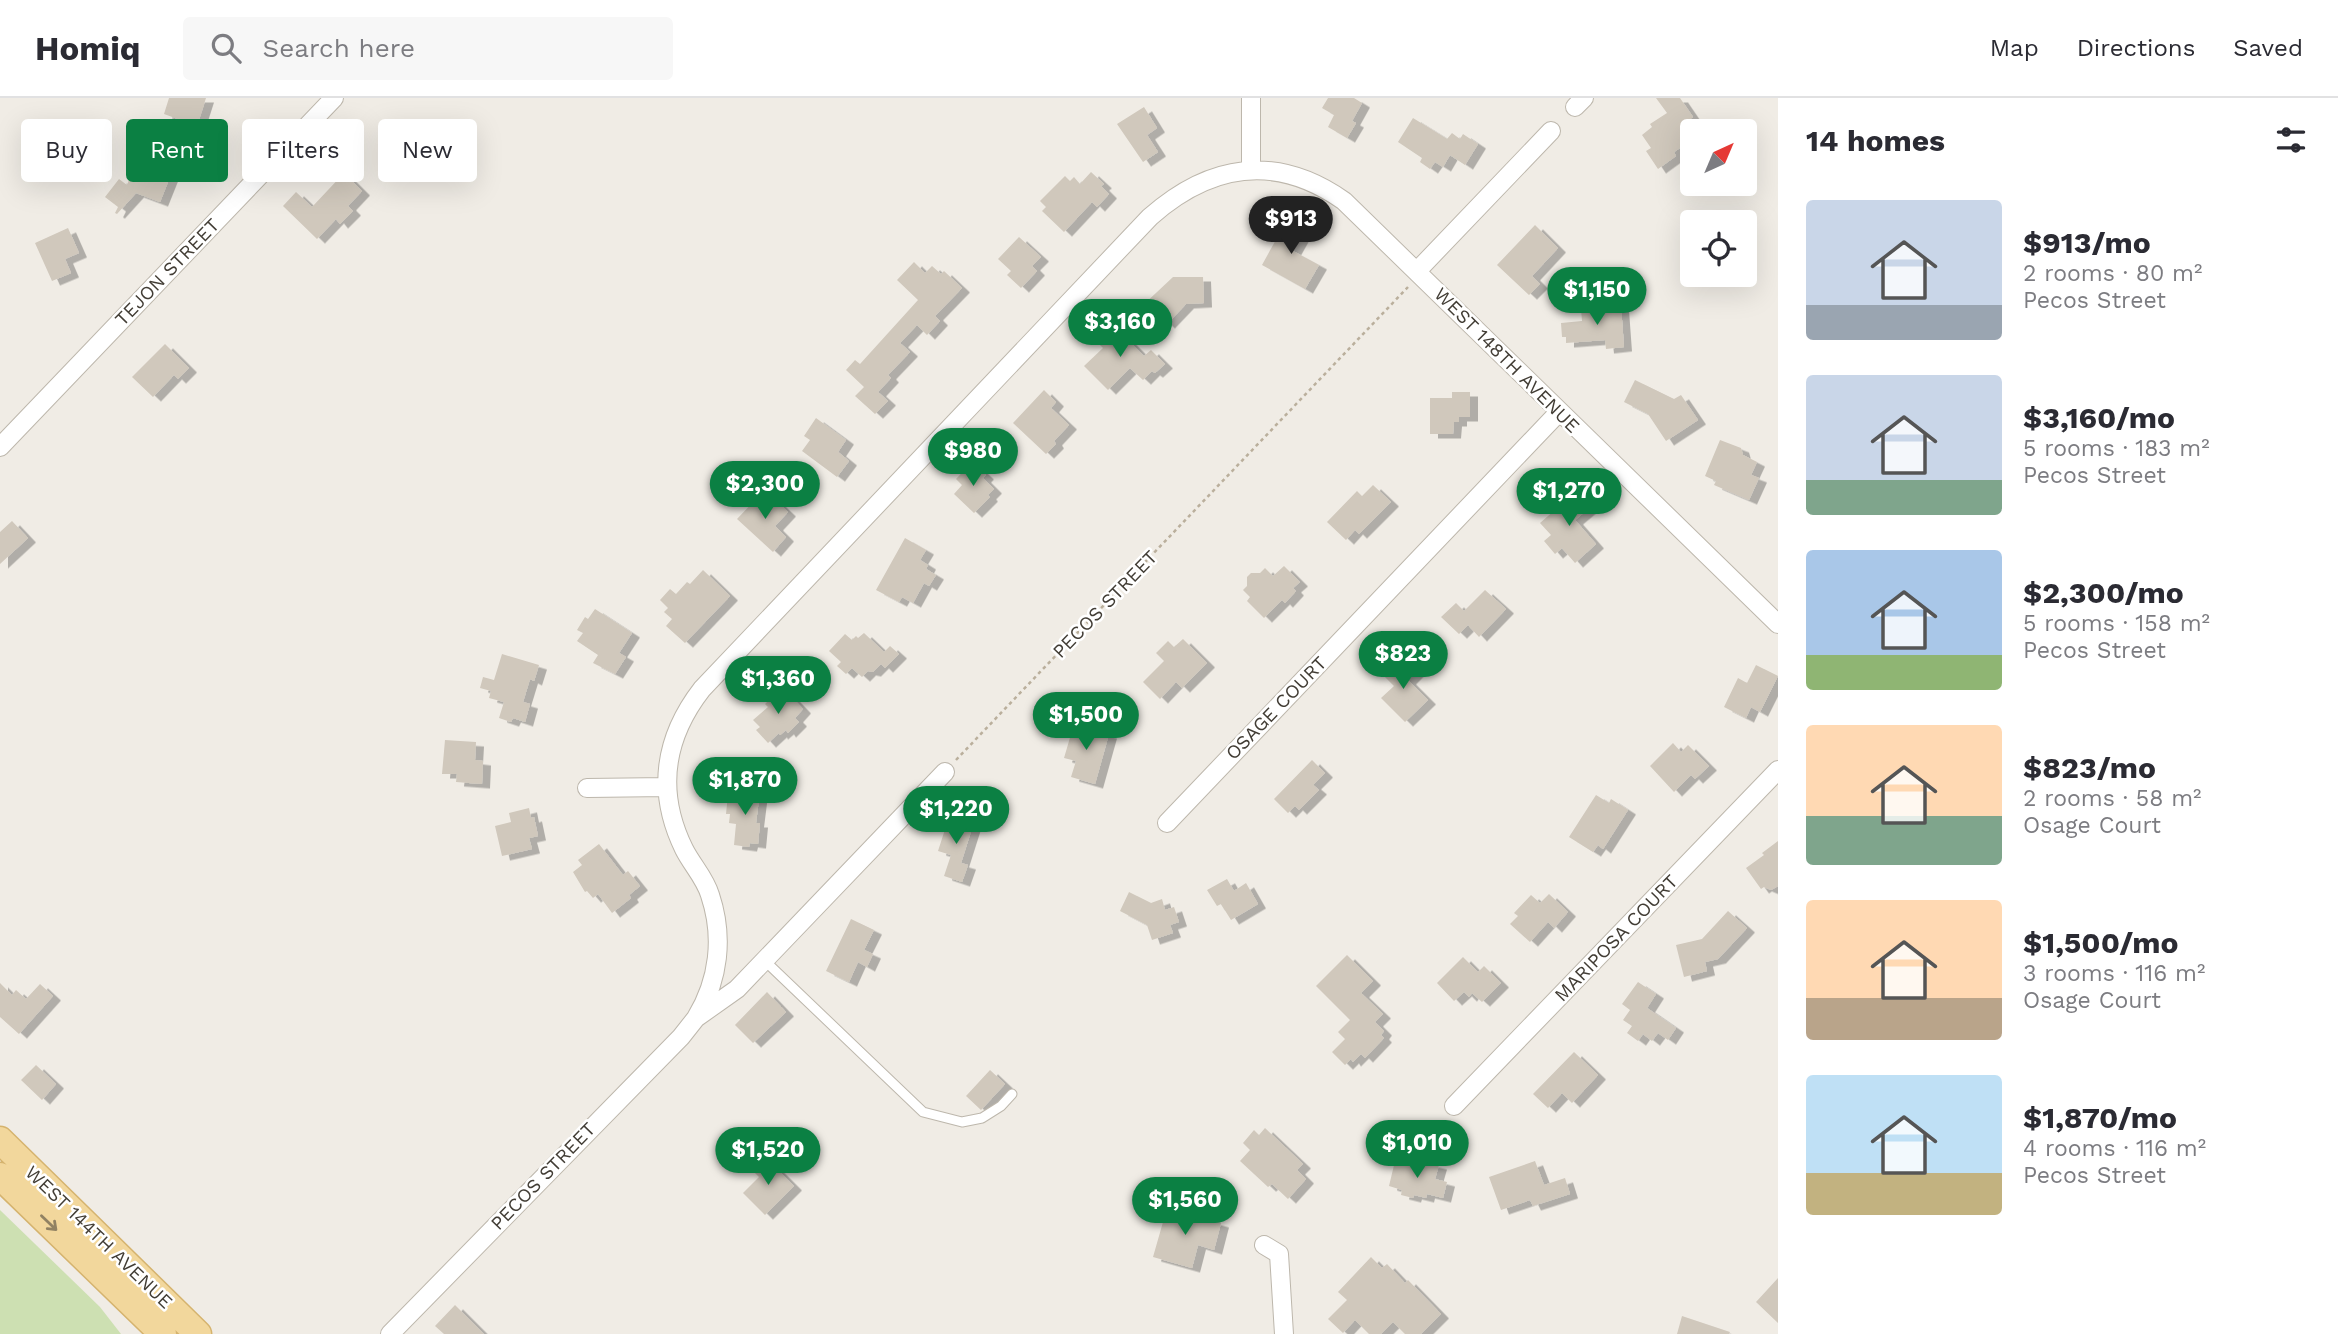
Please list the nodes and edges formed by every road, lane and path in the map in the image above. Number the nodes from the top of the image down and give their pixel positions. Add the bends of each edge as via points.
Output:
1 (334, 98) edge
2 (1251, 98) edge
3 (1551, 131) dead end
4 (1251, 169) junction
5 (1419, 273) junction
6 (1559, 412) junction
7 (0, 447) edge
8 (1778, 624) edge
9 (1778, 770) edge
10 (945, 772) joint
11 (667, 787) junction
12 (587, 788) dead end
13 (1167, 823) dead end
14 (764, 960) junction
15 (696, 1018) junction
16 (1012, 1094) dead end
17 (1454, 1106) dead end
18 (0, 1140) edge
19 (0, 1176) edge
20 (1264, 1245) dead end
21 (163, 1334) edge
22 (198, 1334) edge
23 (390, 1334) edge
24 (1284, 1334) edge

1 - 7 street, TEJON STREET
2 - 4 street
3 - 5 street
4 - 5 street, PECOS STREET via 1297,176 1332,192
4 - 11 street, PECOS STREET via 1195,184 1150,217 702,689 682,717 673,740
5 - 6 street, WEST 148TH AVENUE
5 - 10 path, PECOS STREET
6 - 8 street, WEST 148TH AVENUE
6 - 13 street, OSAGE COURT
9 - 17 street, MARIPOSA COURT
10 - 14 street, PECOS STREET
11 - 12 street
11 - 15 street, PECOS STREET via 674,825 706,885 716,919 716,968
14 - 15 street, PECOS STREET via 737,989
14 - 16 lane via 923,1112 962,1122 982,1118
15 - 23 street, PECOS STREET
18 - 22 main road, WEST 144TH AVENUE
19 -> 21 main road, WEST 144TH AVENUE
20 - 24 street via 1279,1254

